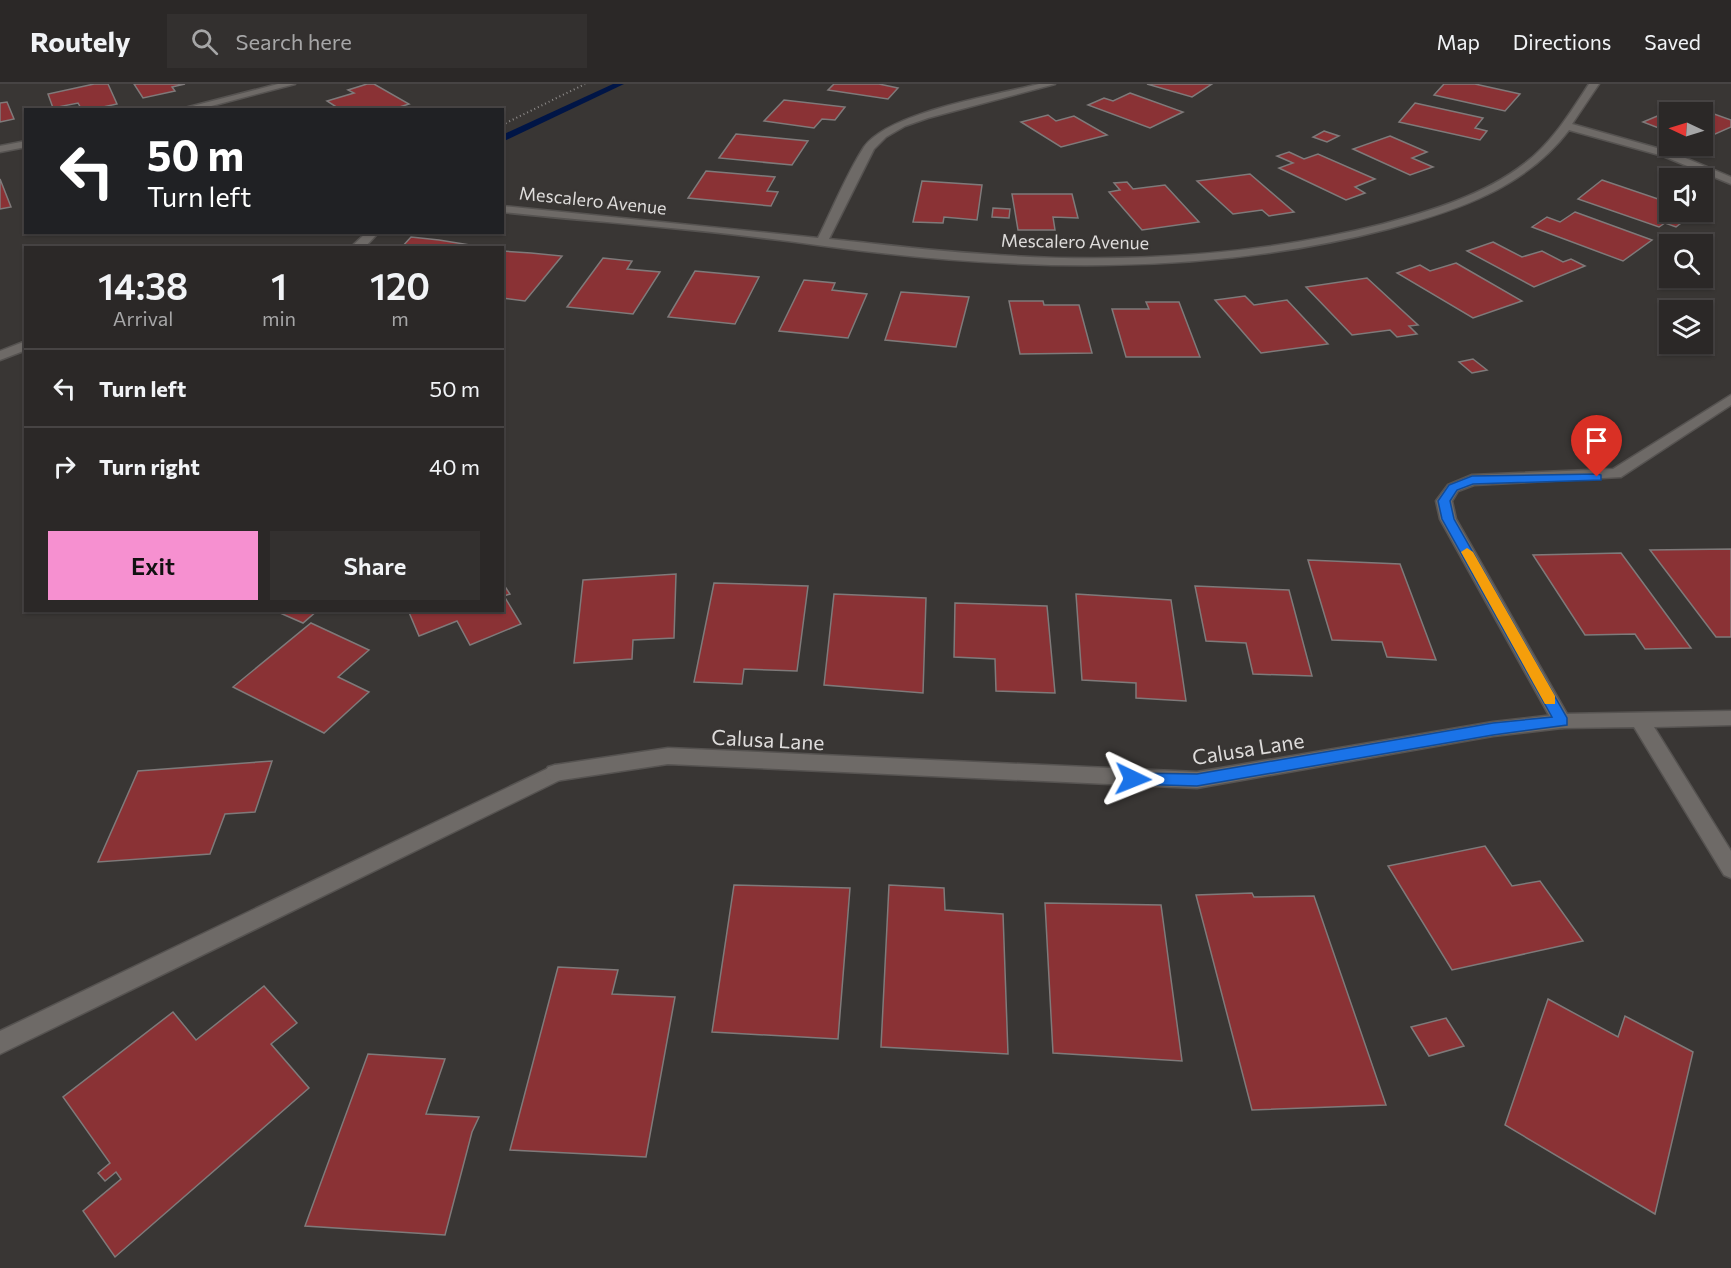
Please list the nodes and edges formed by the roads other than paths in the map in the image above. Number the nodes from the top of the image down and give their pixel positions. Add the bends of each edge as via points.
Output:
1 (290, 84) edge
2 (1050, 84) edge
3 (1594, 84) edge
4 (190, 108) edge
5 (1567, 126) junction
6 (24, 144) edge
7 (0, 149) edge
8 (1731, 181) edge
9 (504, 209) edge
10 (372, 234) edge
11 (822, 242) junction
12 (358, 246) edge
13 (24, 346) edge
14 (0, 356) edge
15 (1731, 399) edge
16 (1731, 718) edge
17 (1639, 719) junction
18 (1562, 722) junction
19 (1731, 869) edge
20 (0, 1043) edge

1 - 4 street
2 - 11 street via 925,116 882,135 869,147
3 - 5 street, Mescalero Avenue
5 - 8 street via 1667,154
5 - 11 street, Mescalero Avenue via 1525,168 1487,191 1434,213 1304,245 1146,261 1061,262
6 - 7 street
9 - 11 street, Mescalero Avenue
10 - 12 street
13 - 14 street
15 - 18 street via 1616,474 1472,480 1453,488 1444,501 1448,519
16 - 17 street, Calusa Lane
17 - 18 street, Calusa Lane
17 - 19 street
18 - 20 street, Calusa Lane via 1493,729 1197,780 668,756 555,773

